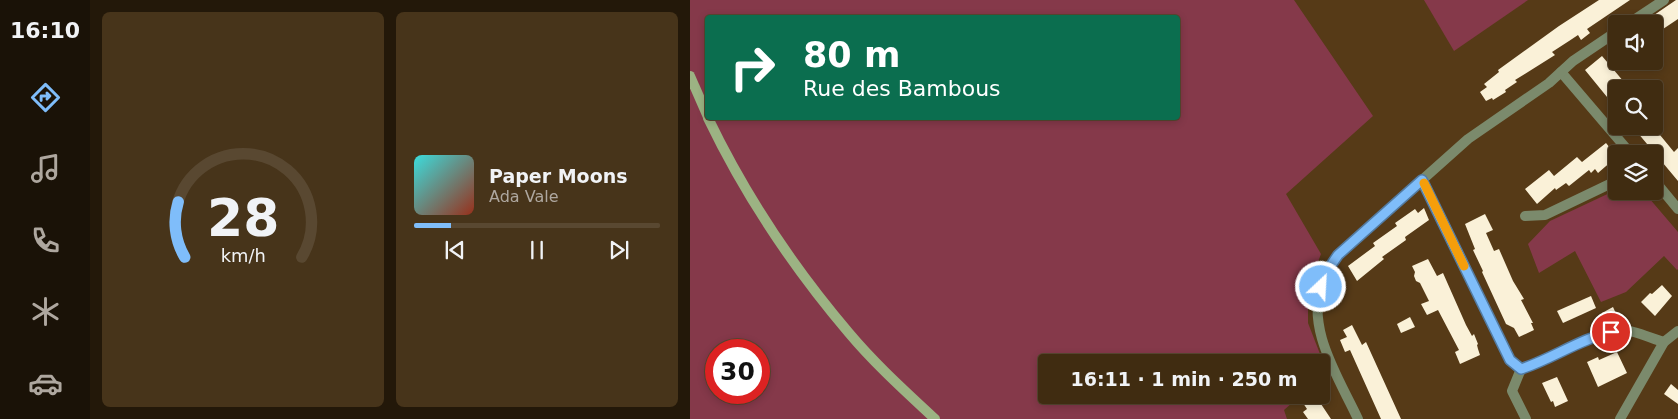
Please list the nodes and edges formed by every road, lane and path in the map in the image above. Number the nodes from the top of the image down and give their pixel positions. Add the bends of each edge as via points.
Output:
1 (1664, 0) edge
2 (1642, 15) edge
3 (1608, 37) edge
4 (1561, 72) junction
5 (690, 76) edge
6 (705, 110) edge
7 (709, 120) edge
8 (1623, 145) edge
9 (1422, 180) junction
10 (1608, 185) edge
11 (1663, 191) edge
12 (1678, 209) edge
13 (1525, 216) dead end
14 (1678, 331) edge
15 (1664, 342) junction
16 (1521, 369) junction
17 (935, 419) edge
18 (1358, 419) edge
19 (1526, 419) edge
20 (1620, 419) edge

1 - 2 street
3 - 4 street via 1573,60
4 - 8 street
4 - 9 street via 1468,139
5 - 6 main road
7 - 17 main road via 729,162 777,241 850,334
9 - 16 street via 1510,360
9 - 18 street via 1338,255 1323,277 1317,320 1321,338
10 - 13 street via 1545,215
11 - 12 street
14 - 15 street
15 - 16 street via 1624,330 1598,335
15 - 20 street
16 - 19 street via 1512,391

